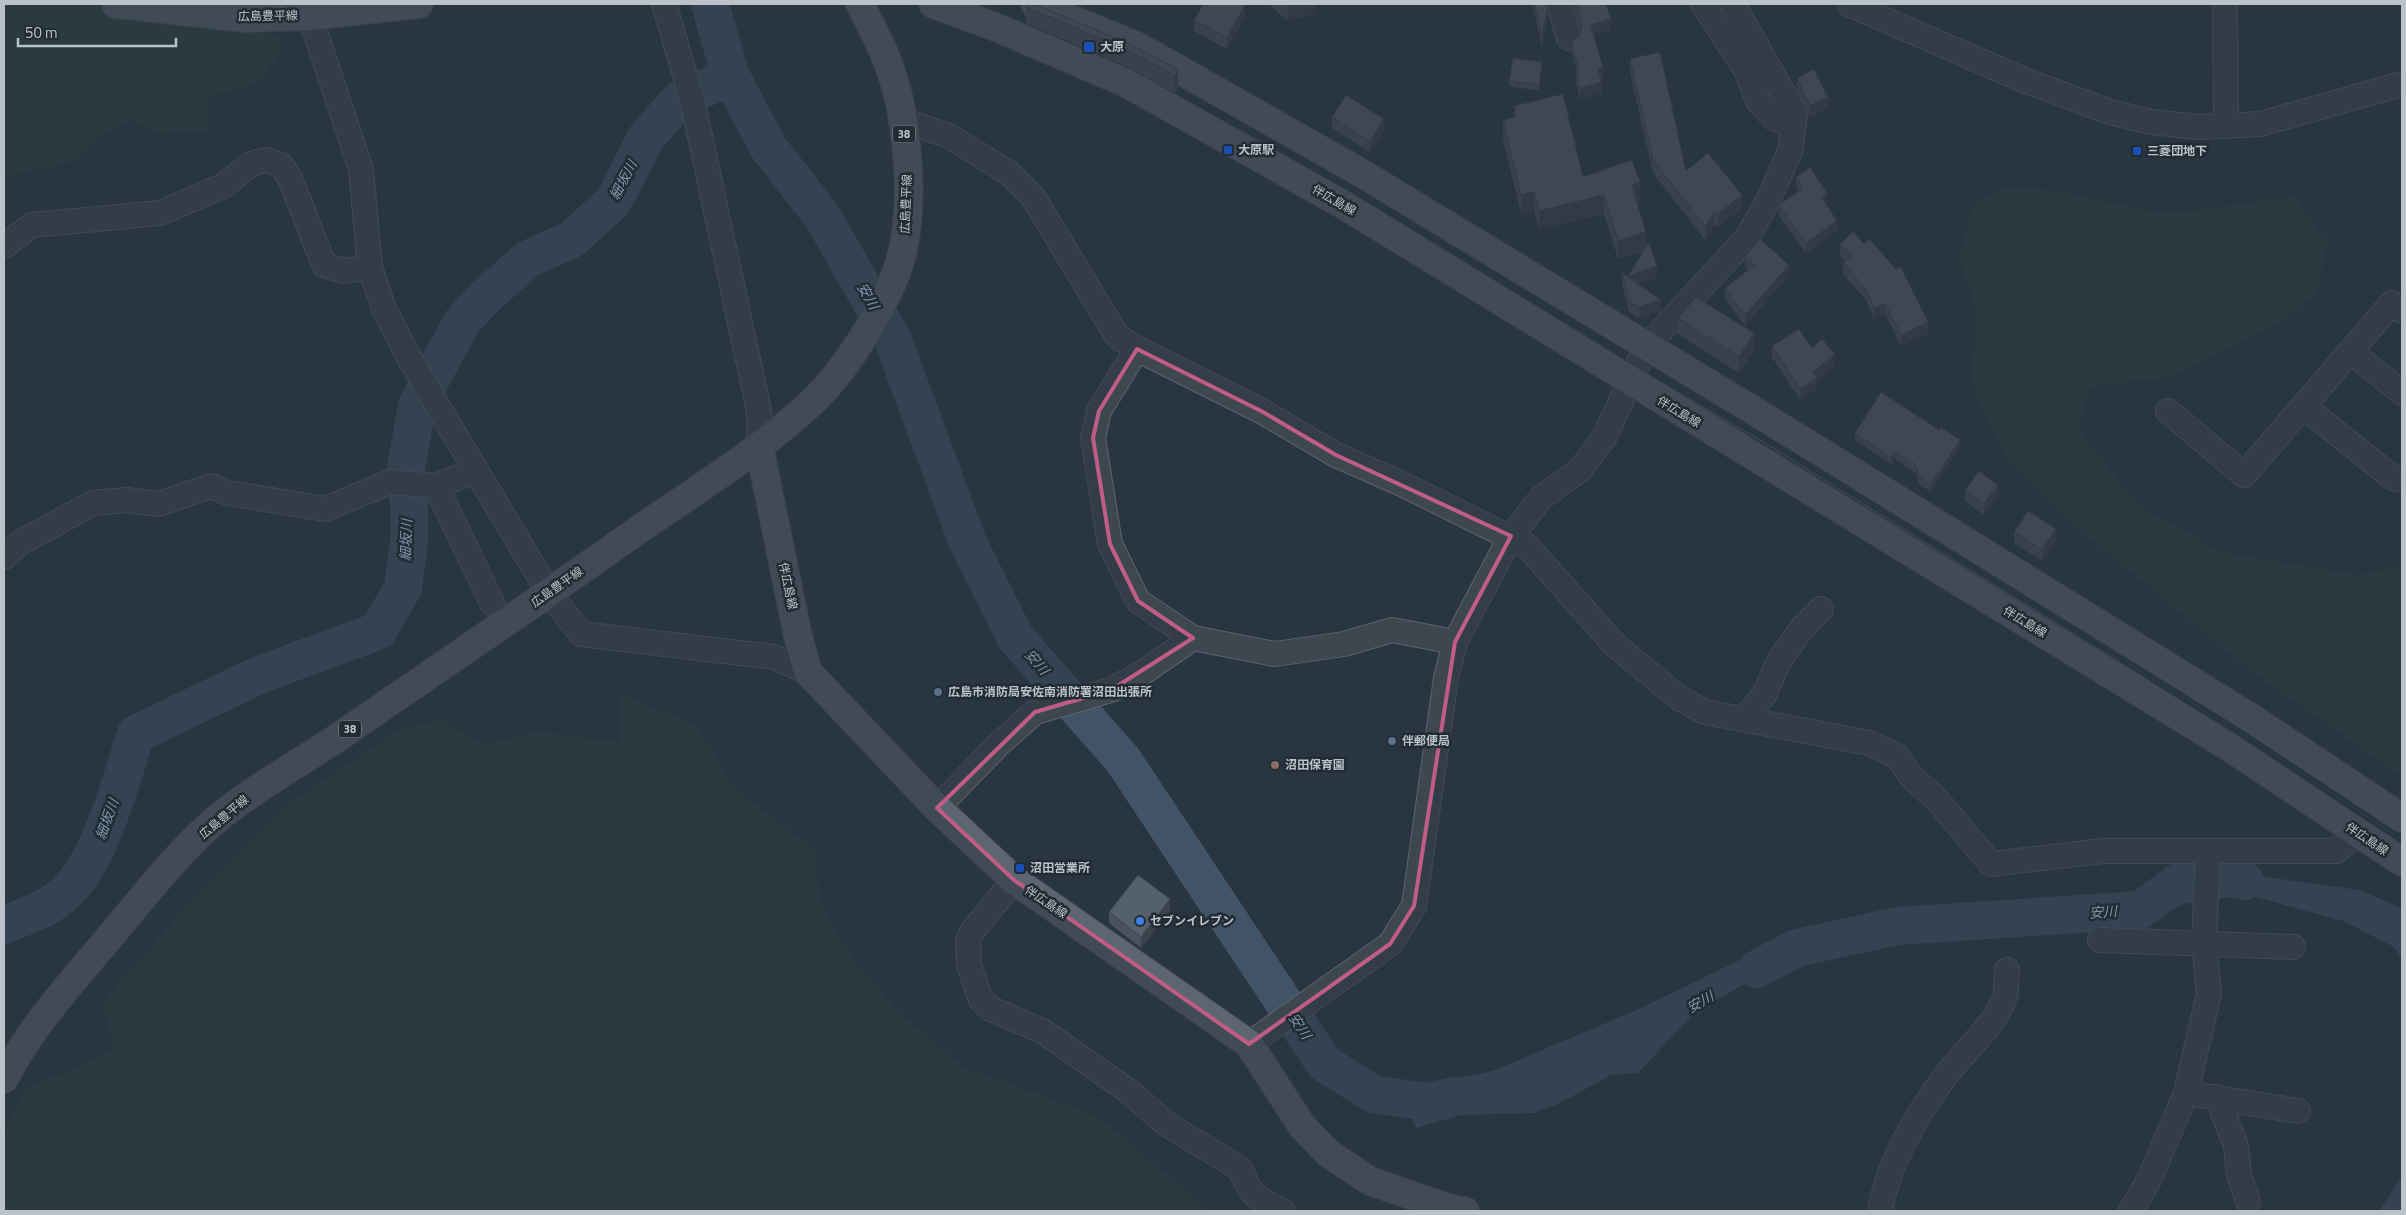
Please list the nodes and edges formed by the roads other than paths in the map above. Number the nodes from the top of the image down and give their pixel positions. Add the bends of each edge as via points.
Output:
1 (116, 4) edge
2 (419, 4) edge
3 (664, 4) edge
4 (860, 4) edge
5 (933, 4) edge
6 (1035, 4) edge
7 (1559, 4) edge
8 (1703, 4) edge
9 (1733, 4) edge
10 (1850, 4) edge
11 (2225, 4) edge
12 (306, 10) edge
13 (1569, 38) dead end
14 (2402, 84) edge
15 (903, 120) junction
16 (1794, 126) junction
17 (2226, 126) junction
18 (1358, 171) junction
19 (1342, 204) junction
20 (4, 246) edge
21 (370, 267) junction
22 (2402, 311) edge
23 (1646, 347) junction
24 (1136, 349) junction
25 (2350, 351) junction
26 (1630, 382) junction
27 (2402, 393) edge
28 (2303, 406) junction
29 (2168, 411) dead end
30 (759, 446) junction
31 (476, 471) junction
32 (2402, 480) edge
33 (429, 484) junction
34 (1511, 536) junction
35 (4, 557) edge
36 (549, 593) junction
37 (492, 603) dead end
38 (1821, 609) dead end
39 (1193, 638) junction
40 (1455, 642) junction
41 (808, 672) junction
42 (1744, 719) junction
43 (938, 808) junction
44 (2402, 818) edge
45 (2353, 830) junction
46 (2208, 858) junction
47 (2402, 862) edge
48 (1014, 880) junction
49 (2205, 938) junction
50 (2100, 940) dead end
51 (2293, 947) dead end
52 (2007, 970) dead end
53 (1256, 1039) junction
54 (4, 1079) edge
55 (2186, 1093) junction
56 (2217, 1097) junction
57 (2298, 1111) dead end
58 (2248, 1201) dead end
59 (1283, 1211) edge
60 (1465, 1211) edge
61 (1880, 1211) edge
62 (2130, 1211) edge

1 - 12 main road, 広島豊平線 via 245,18
2 - 12 main road, 広島豊平線
3 - 30 street via 692,100 759,411
4 - 15 main road, 広島豊平線 / 38 via 888,61
5 - 19 main road, 伴広島線 via 993,26 1126,84
6 - 18 main road via 1139,47
7 - 13 street
8 - 16 street via 1746,70 1759,102 1774,118
9 - 16 street via 1795,114
10 - 17 street via 2026,81 2110,112 2151,122
11 - 17 street
12 - 21 street via 361,170
14 - 17 street via 2260,124
15 - 24 street via 949,136 1009,173 1033,197 1117,336
15 - 30 main road, 広島豊平線 / 38 via 909,183 906,233 897,270 878,312 855,350 812,402
16 - 23 street via 1790,151 1768,201 1746,239
18 - 19 main road
18 - 23 main road
19 - 26 main road, 伴広島線
20 - 21 street via 32,225 160,213 223,186 251,164 266,160 280,165 290,178 324,265 344,271
21 - 31 street via 384,309 411,361
22 - 25 street via 2392,303
23 - 26 street
23 - 44 main road via 2253,719
24 - 34 street via 1263,412 1336,455
24 - 39 street via 1099,411 1093,438 1110,544 1138,601
25 - 27 street
25 - 28 street
26 - 34 street via 1604,438 1580,470 1542,497
26 - 45 main road, 伴広島線 via 2229,747
28 - 29 street via 2244,475
28 - 32 street via 2393,478
30 - 36 main road, 広島豊平線 / 38
30 - 41 main road, 伴広島線
31 - 33 street
31 - 36 street
33 - 35 street via 390,482 325,509 228,493 211,486 159,504 126,500 93,503 20,543
33 - 37 street
34 - 40 street
34 - 42 street via 1527,546 1614,644 1679,698 1704,712
36 - 41 street via 581,634 774,657
36 - 54 main road, 広島豊平線 / 38 via 218,819 184,852 44,1014
38 - 42 street via 1802,628 1779,661 1764,695
39 - 40 street via 1275,654 1344,644 1392,630
39 - 43 street via 1141,674 1111,690 1035,712 999,744
40 - 53 street via 1446,678 1414,906 1390,944
41 - 43 main road, 伴広島線
42 - 46 street via 1869,743 1897,756 1991,864 2103,851
43 - 48 main road, 伴広島線
45 - 46 street via 2336,851
45 - 47 main road, 伴広島線
46 - 49 street
48 - 53 main road, 伴広島線
48 - 59 street via 968,941 969,966 980,1000 991,1009 1044,1032 1127,1090 1168,1125 1239,1168 1248,1188 1261,1200
49 - 50 street
49 - 51 street
49 - 55 street via 2209,993
52 - 61 street via 2005,995 1996,1015 1945,1076 1904,1143 1884,1188
53 - 60 main road, 伴広島線 via 1302,1126 1328,1153 1370,1181
55 - 56 street
55 - 62 street via 2150,1178
56 - 57 street
56 - 58 street via 2236,1146 2239,1174

